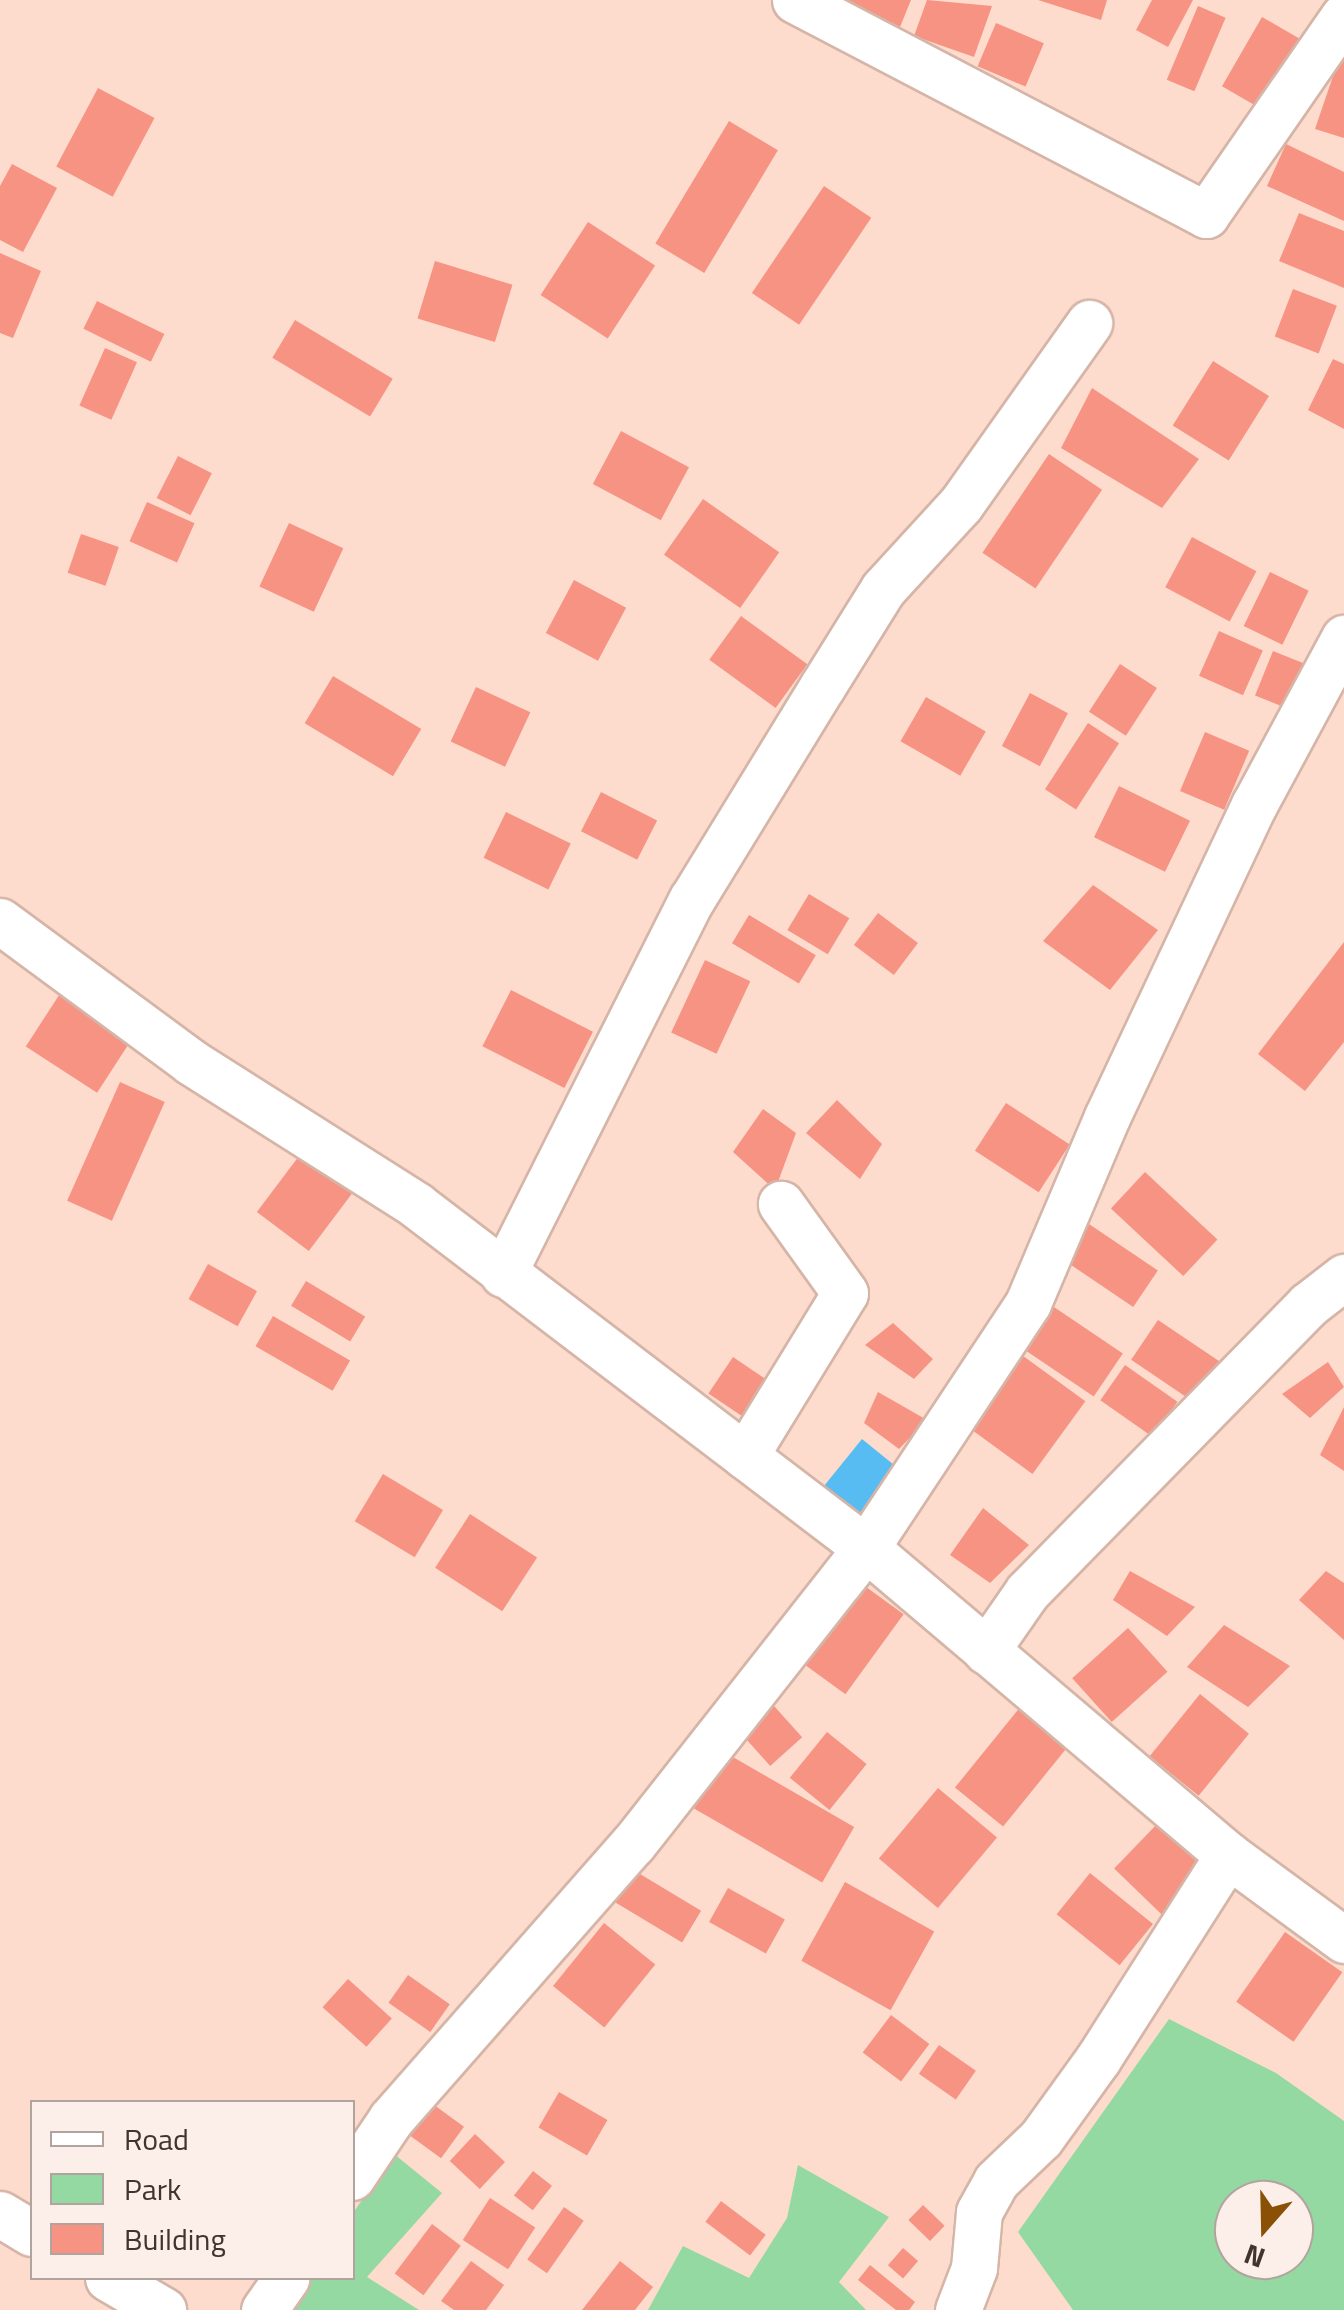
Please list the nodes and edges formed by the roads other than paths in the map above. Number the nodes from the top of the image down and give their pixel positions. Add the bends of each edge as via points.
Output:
1 (795, 0) edge
2 (1344, 16) edge
3 (1090, 323) dead end
4 (1344, 638) edge
5 (0, 921) edge
6 (781, 1204) dead end
7 (503, 1274) junction
8 (1344, 1277) edge
9 (745, 1456) junction
10 (866, 1548) junction
11 (986, 1651) junction
12 (1228, 1856) junction
13 (1344, 1940) edge
14 (355, 2173) edge
15 (0, 2214) edge
16 (30, 2232) edge
17 (111, 2280) edge
18 (285, 2280) edge
19 (162, 2310) edge
20 (264, 2310) edge
21 (958, 2310) edge

1 - 2 street via 1206,215
3 - 7 street via 961,504 882,589 822,686 692,899
4 - 10 street via 1246,822 1028,1302
5 - 7 street via 191,1062 416,1205
6 - 9 street via 845,1293
7 - 9 street
8 - 11 street via 1308,1305 1026,1592
9 - 10 street
10 - 11 street
10 - 14 street via 633,1844 391,2119
11 - 12 street
12 - 13 street
12 - 21 street via 1098,2059 1041,2138 996,2181 979,2212 974,2268
15 - 16 street
17 - 19 street
18 - 20 street

